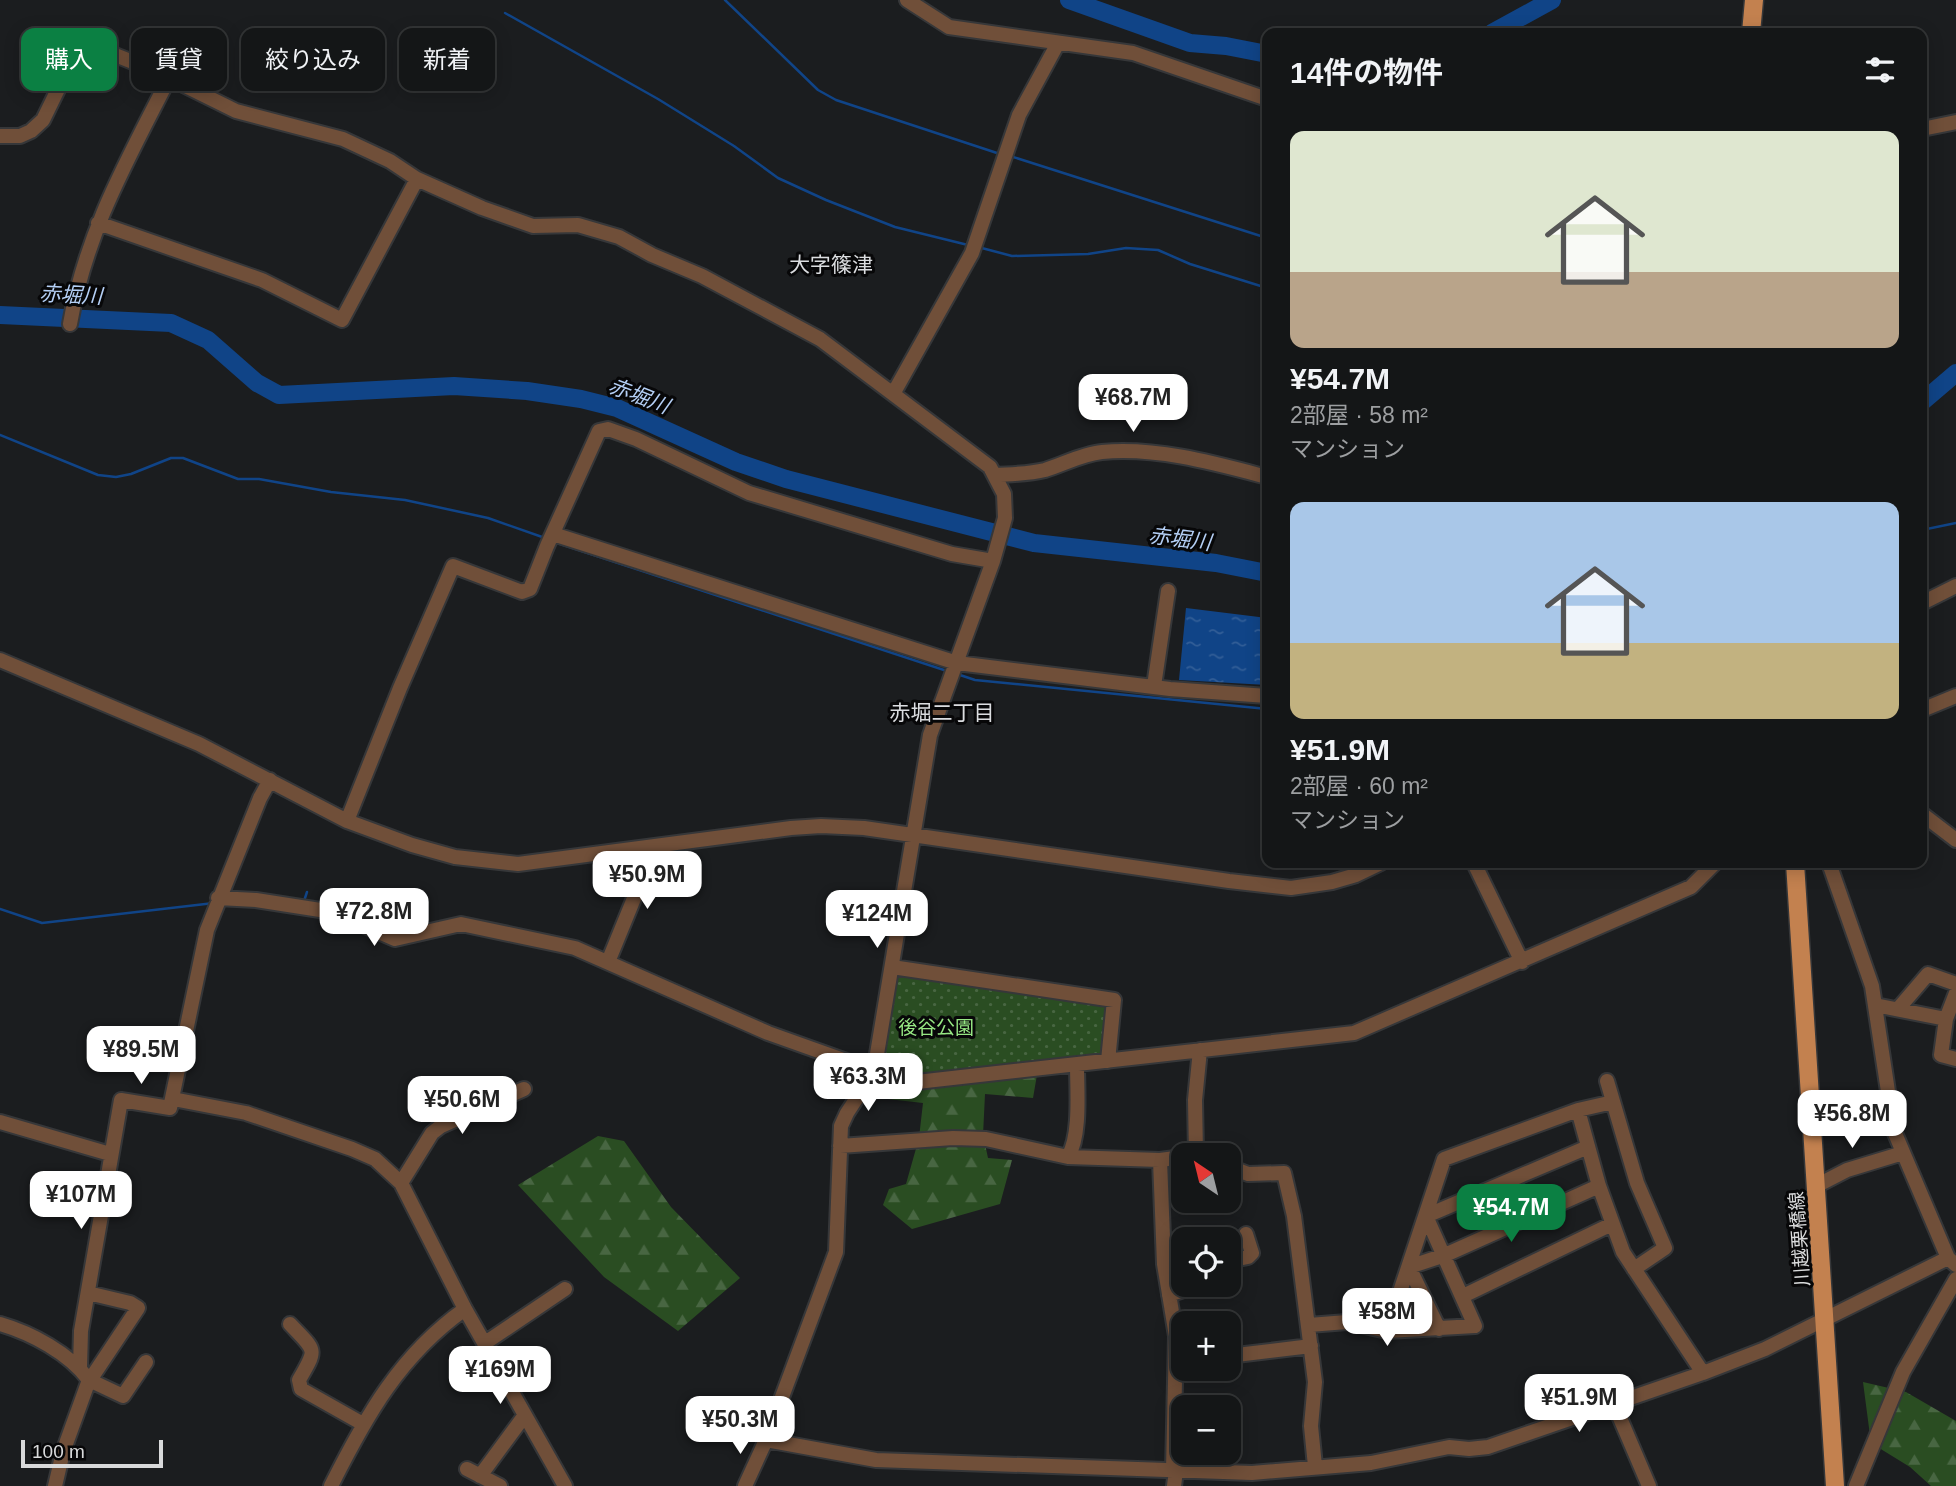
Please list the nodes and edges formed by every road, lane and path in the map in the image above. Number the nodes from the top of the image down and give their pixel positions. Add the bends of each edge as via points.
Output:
1 (907, 0) edge
2 (1754, 0) edge
3 (1751, 28) edge
4 (1058, 43) junction
5 (131, 62) edge
6 (163, 91) edge
7 (195, 91) edge
8 (1262, 97) edge
9 (1956, 122) edge
10 (1927, 128) edge
11 (0, 136) edge
12 (417, 179) junction
13 (98, 223) junction
14 (70, 324) dead end
15 (893, 394) junction
16 (996, 475) junction
17 (1262, 476) edge
18 (553, 534) junction
19 (993, 561) junction
20 (1956, 586) edge
21 (1168, 592) dead end
22 (1927, 600) edge
23 (0, 660) edge
24 (957, 663) junction
25 (1154, 685) junction
26 (1262, 695) edge
27 (1956, 696) edge
28 (1927, 708) edge
29 (270, 780) junction
30 (1927, 818) edge
31 (347, 821) junction
32 (915, 835) junction
33 (1956, 840) edge
34 (655, 847) junction
35 (1371, 868) edge
36 (1477, 868) edge
37 (1710, 868) edge
38 (1795, 868) edge
39 (1831, 868) edge
40 (218, 898) junction
41 (608, 962) junction
42 (1522, 962) junction
43 (892, 967) junction
44 (1956, 984) edge
45 (1956, 993) edge
46 (1875, 1004) junction
47 (1898, 1009) junction
48 (1946, 1018) junction
49 (1200, 1050) junction
50 (1956, 1059) edge
51 (1108, 1061) junction
52 (1077, 1065) junction
53 (874, 1072) junction
54 (1607, 1082) dead end
55 (524, 1089) dead end
56 (173, 1099) junction
57 (1613, 1102) junction
58 (1578, 1111) junction
59 (0, 1122) edge
60 (1196, 1143) edge
61 (840, 1146) junction
62 (1588, 1147) junction
63 (1903, 1153) junction
64 (110, 1154) junction
65 (1068, 1157) junction
66 (1171, 1159) edge
67 (1160, 1160) junction
68 (1241, 1171) edge
69 (401, 1183) junction
70 (1599, 1186) junction
71 (1816, 1186) junction
72 (1426, 1216) junction
73 (1612, 1224) junction
74 (1246, 1234) dead end
75 (1445, 1255) junction
76 (1241, 1258) edge
77 (1952, 1261) edge
78 (1409, 1267) junction
79 (1634, 1269) junction
80 (1956, 1281) edge
81 (565, 1289) dead end
82 (88, 1293) junction
83 (1169, 1295) joint
84 (1463, 1296) junction
85 (465, 1309) junction
86 (1825, 1317) junction
87 (0, 1324) edge
88 (290, 1324) dead end
89 (1309, 1325) junction
90 (1439, 1329) junction
91 (1387, 1331) junction
92 (485, 1343) junction
93 (1311, 1346) junction
94 (1241, 1354) edge
95 (146, 1362) dead end
96 (80, 1367) junction
97 (1703, 1373) junction
98 (89, 1380) junction
99 (1614, 1404) junction
100 (525, 1415) junction
101 (363, 1424) junction
102 (766, 1440) junction
103 (1315, 1466) junction
104 (1174, 1476) edge
105 (55, 1486) edge
106 (331, 1486) edge
107 (500, 1486) edge
108 (565, 1486) edge
109 (746, 1486) edge
110 (1649, 1486) edge
111 (1835, 1486) edge
112 (1856, 1486) edge

1 - 4 street via 949,27
2 - 3 main road
4 - 8 street via 1133,53
4 - 15 street via 1019,115 972,253
5 - 11 street via 105,51 78,56 43,120 20,136
6 - 13 street
7 - 12 street via 236,111 345,140
9 - 10 street
12 - 13 street via 342,320 261,280
12 - 15 street via 533,226 578,225 619,237 820,339
13 - 14 street
15 - 16 street
16 - 17 street via 1042,471 1102,452 1143,452
16 - 19 street via 1004,494 1005,518
18 - 19 street via 599,431 608,429 749,494 952,554
18 - 24 street
18 - 31 street via 530,589 523,592 453,566
19 - 24 street
20 - 22 street
21 - 25 street
23 - 29 street via 199,744
24 - 25 street
24 - 32 street via 930,735
25 - 26 street
27 - 28 street
29 - 31 street
29 - 40 street
30 - 33 street
31 - 34 street via 455,857 518,864
32 - 34 street via 821,826
32 - 35 street via 1291,888 1332,882
32 - 43 street
34 - 41 street
36 - 42 street
37 - 42 street via 1691,887
38 - 71 main road, 川越栗橋線
39 - 46 street
40 - 41 street via 333,912 395,939 461,924 575,948
40 - 56 street via 207,930
41 - 53 street via 768,1033
42 - 49 street via 1354,1033
43 - 51 street via 1114,1000
43 - 53 street
44 - 47 street via 1927,974
45 - 48 street
46 - 47 street
46 - 63 street via 1887,1097
47 - 48 street
48 - 50 street via 1941,1055
49 - 51 street
49 - 60 street
51 - 52 street
52 - 53 street via 908,1083
52 - 65 street via 1077,1119
53 - 61 street via 841,1126
54 - 57 street
55 - 69 street via 441,1126
56 - 64 street via 170,1108 121,1100
56 - 69 street via 246,1113 352,1149 375,1159
57 - 58 street
57 - 79 street via 1637,1183 1665,1248
58 - 62 street
58 - 72 street via 1444,1159
59 - 64 street
61 - 65 street via 986,1139
61 - 102 street via 836,1252
62 - 70 street
62 - 72 street
63 - 71 street via 1847,1170
63 - 77 street
64 - 82 street
65 - 67 street
66 - 67 street
67 - 83 street
68 - 89 street via 1284,1173
69 - 85 street
70 - 73 street
70 - 75 street
71 - 86 main road, 川越栗橋線
72 - 75 street
72 - 78 street
73 - 79 street
73 - 84 street
74 - 76 street via 1252,1253
75 - 78 street
75 - 84 street
77 - 86 street
78 - 90 street
78 - 91 street
79 - 97 street
80 - 112 street via 1903,1372
81 - 92 street
82 - 96 street
82 - 98 street via 138,1308
83 - 104 street via 1176,1336
84 - 90 street via 1475,1326
85 - 92 street
85 - 101 street via 438,1329 393,1379
86 - 97 street via 1765,1349
86 - 111 main road, 川越栗橋線
87 - 96 street via 35,1338
88 - 101 street via 313,1349 299,1380 301,1389
89 - 91 street via 1347,1322
89 - 93 street
90 - 91 street
92 - 100 street
93 - 94 street
93 - 103 street
95 - 98 street via 123,1396
96 - 98 street
97 - 99 street
98 - 105 street
99 - 103 street via 1488,1447 1449,1447 1371,1463
99 - 110 street
100 - 107 street via 473,1473
100 - 108 street
101 - 106 street
102 - 104 street via 876,1460
102 - 109 street
103 - 104 street via 1252,1474

